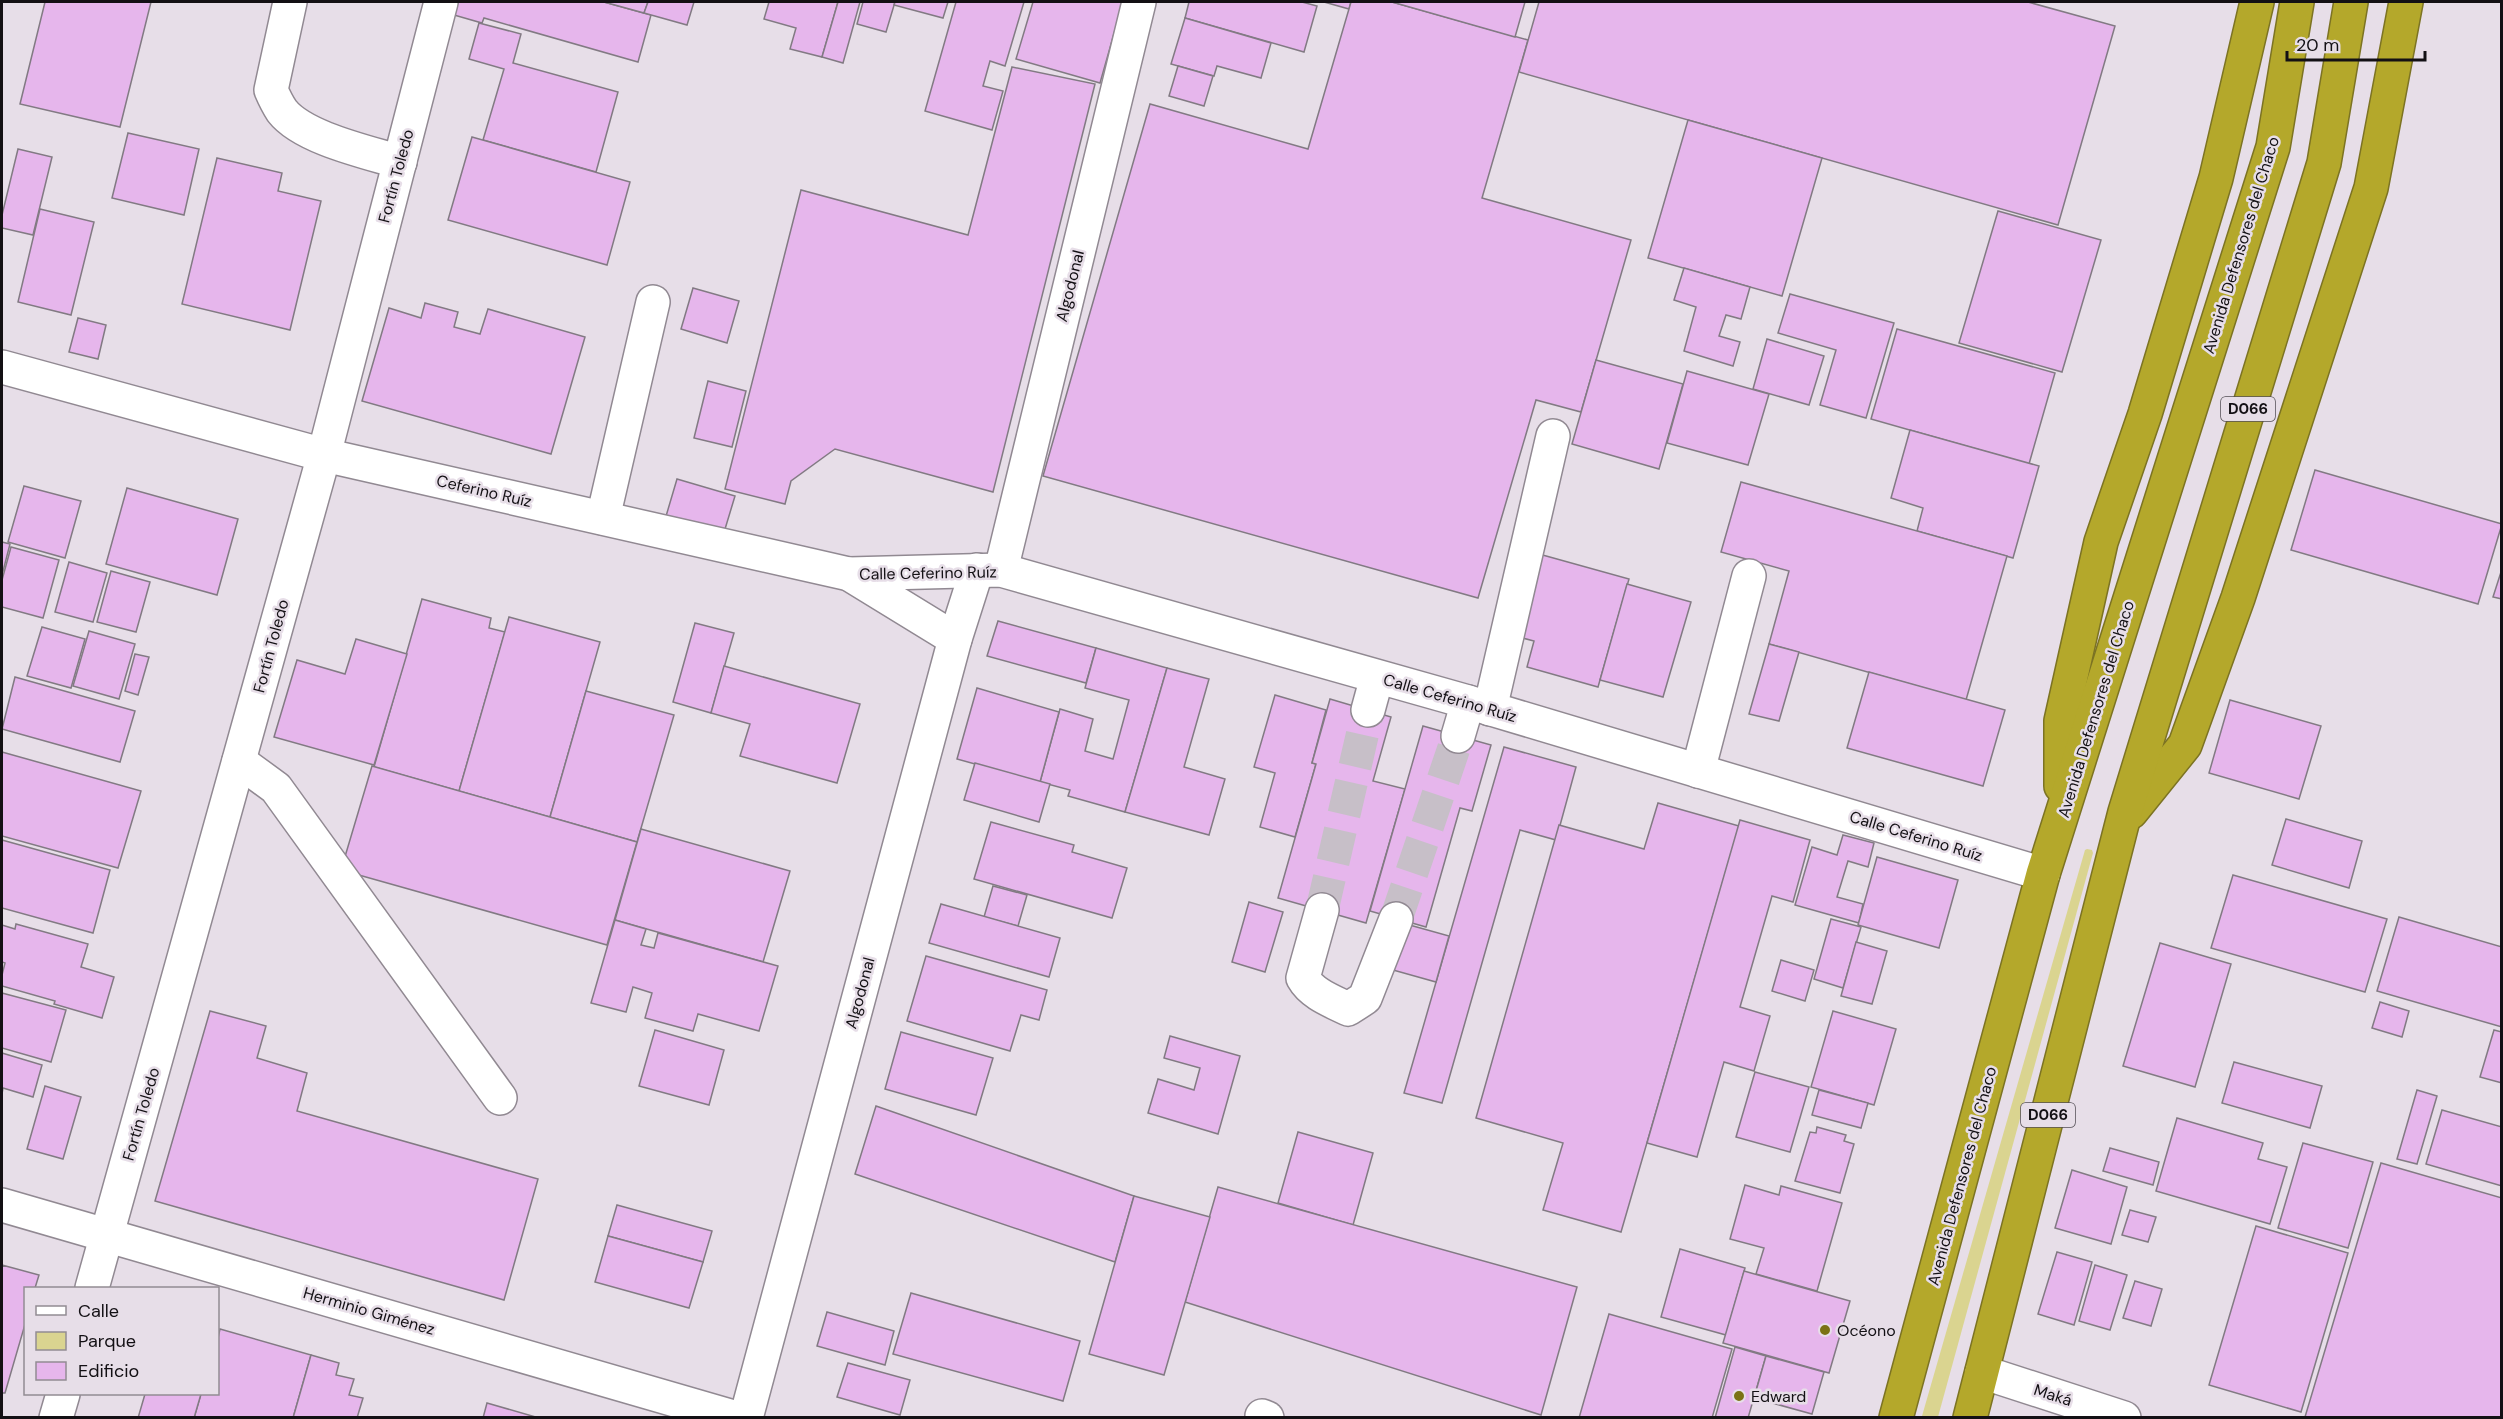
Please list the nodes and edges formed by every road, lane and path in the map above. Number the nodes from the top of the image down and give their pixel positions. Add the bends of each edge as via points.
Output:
1 (290, 2) edge
2 (441, 2) edge
3 (1139, 2) edge
4 (2257, 2) edge
5 (2298, 2) edge
6 (2351, 2) edge
7 (2406, 2) edge
8 (400, 162) junction
9 (653, 302) dead end
10 (2, 368) edge
11 (1553, 436) dead end
12 (324, 455) junction
13 (603, 518) junction
14 (989, 570) junction
15 (849, 574) junction
16 (1749, 576) dead end
17 (955, 639) junction
18 (1377, 676) junction
19 (1479, 706) junction
20 (1368, 710) tunnel mouth
21 (1458, 736) tunnel mouth
22 (239, 761) junction
23 (1698, 771) junction
24 (2063, 813) junction
25 (2124, 817) junction
26 (2043, 874) junction
27 (1322, 910) tunnel mouth
28 (1396, 919) tunnel mouth
29 (500, 1098) dead end
30 (2, 1205) edge
31 (107, 1235) junction
32 (92, 1287) edge
33 (1982, 1372) junction
34 (63, 1395) edge
35 (56, 1418) edge
36 (737, 1418) edge
37 (746, 1418) edge
38 (1896, 1418) edge
39 (1970, 1418) edge
40 (2124, 1418) edge

1 - 8 street via 271,90 283,112 329,140
2 - 8 street, Fortín Toledo
3 - 14 street, Algodonal
4 - 24 highway via 2216,178 2145,414 2101,543 2061,721
5 - 24 highway, Avenida Defensores del Chaco via 2273,147
6 - 25 highway, D066 via 2324,163
7 - 25 highway via 2371,188 2238,598 2186,745
8 - 12 street, Fortín Toledo
9 - 13 street
10 - 12 street, Ceferino Ruíz
11 - 19 street
12 - 13 street, Ceferino Ruíz
12 - 22 street, Fortín Toledo
13 - 15 street, Ceferino Ruíz
14 - 15 street, Calle Ceferino Ruíz
14 - 17 street, Algodonal
14 - 18 street, Calle Ceferino Ruíz
15 - 17 street, Ceferino Ruíz
16 - 23 street
17 - 37 street, Algodonal
18 - 19 street, Calle Ceferino Ruíz
18 - 20 street
19 - 21 street
19 - 23 street, Calle Ceferino Ruíz
22 - 29 street via 276,788
22 - 31 street, Fortín Toledo
23 - 26 street, Calle Ceferino Ruíz
24 - 26 highway, Avenida Defensores del Chaco
25 - 33 highway, D066
26 - 38 highway, Avenida Defensores del Chaco
27 - 28 street via 1303,978 1316,992 1348,1009 1365,998
30 - 31 street, Herminio Giménez
31 - 32 street, Fortín Toledo
31 - 36 street, Herminio Giménez
33 - 39 highway, D066
33 - 40 street, Maká
34 - 35 street

